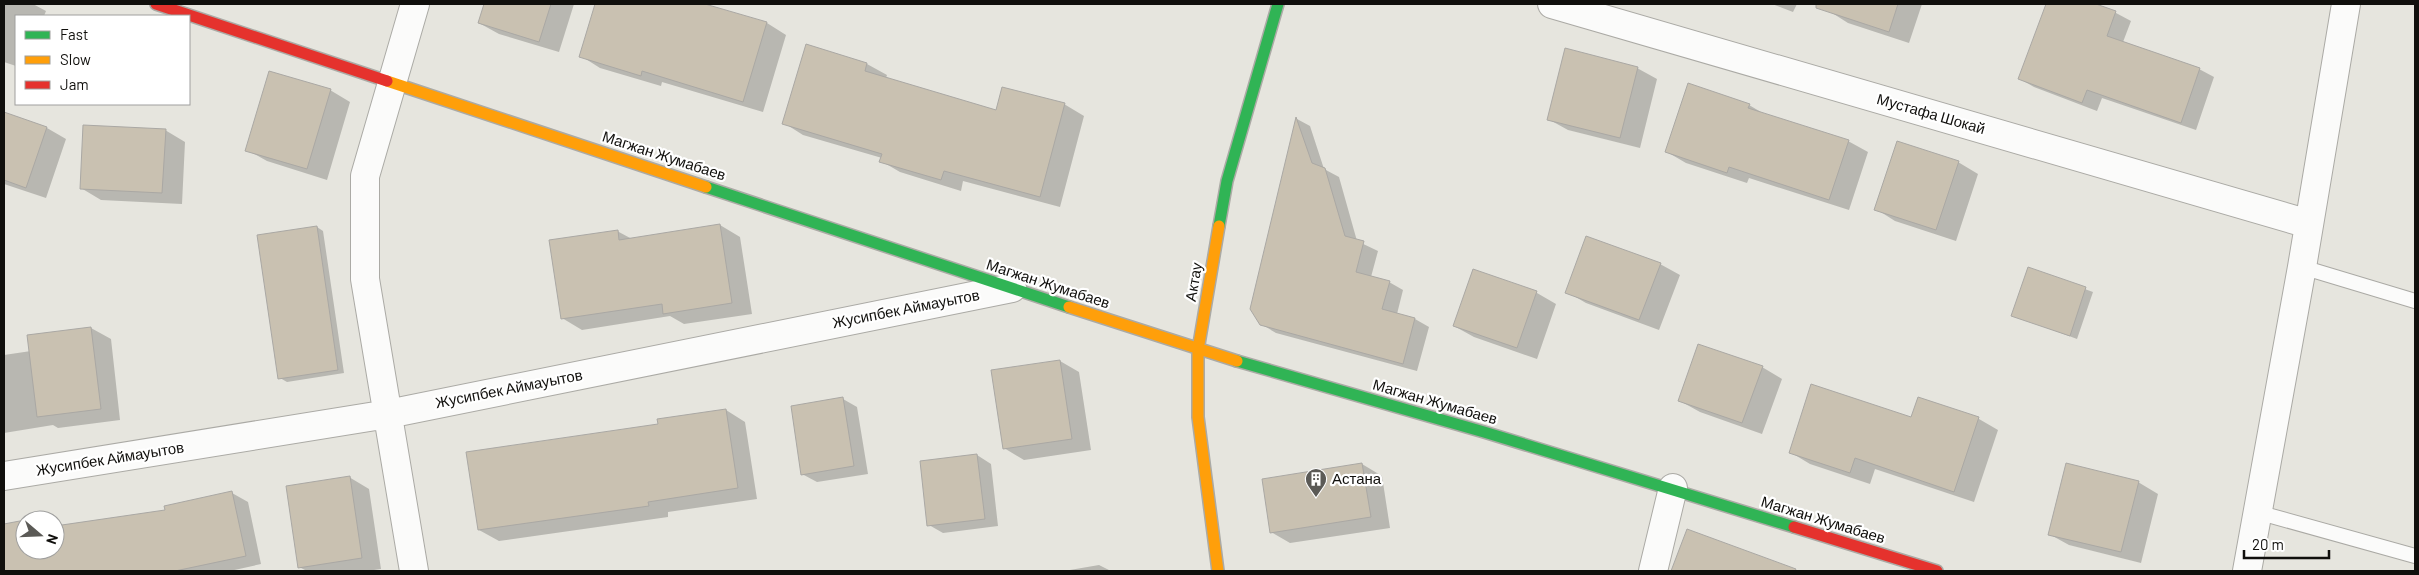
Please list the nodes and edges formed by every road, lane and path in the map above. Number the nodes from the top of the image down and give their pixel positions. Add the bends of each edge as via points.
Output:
1 (156, 4) edge
2 (415, 4) edge
3 (1278, 4) edge
4 (1552, 4) edge
5 (2346, 4) edge
6 (189, 15) edge
7 (190, 15) edge
8 (392, 82) junction
9 (2309, 224) junction
10 (2302, 268) junction
11 (1012, 288) junction
12 (2415, 302) edge
13 (1198, 350) junction
14 (388, 414) junction
15 (4, 476) edge
16 (1673, 488) junction
17 (2257, 512) junction
18 (2415, 556) edge
19 (414, 571) edge
20 (1218, 571) edge
21 (1654, 571) edge
22 (1937, 571) edge
23 (2247, 571) edge

1 - 6 street, Магжан Жумабаев
2 - 8 street
3 - 13 street, Актау via 1226,181
4 - 9 street, Мустафа Шокай
5 - 9 street
7 - 8 street, Магжан Жумабаев
8 - 11 street, Магжан Жумабаев
8 - 14 street via 365,176 365,279
9 - 10 street
10 - 12 lane
10 - 17 street
11 - 13 street, Магжан Жумабаев
11 - 14 street, Жусипбек Аймауытов
13 - 16 street, Магжан Жумабаев
13 - 20 street, Актау via 1198,417
14 - 15 street, Жусипбек Аймауытов
14 - 19 street
16 - 21 street
16 - 22 street, Магжан Жумабаев
17 - 18 lane
17 - 23 street

